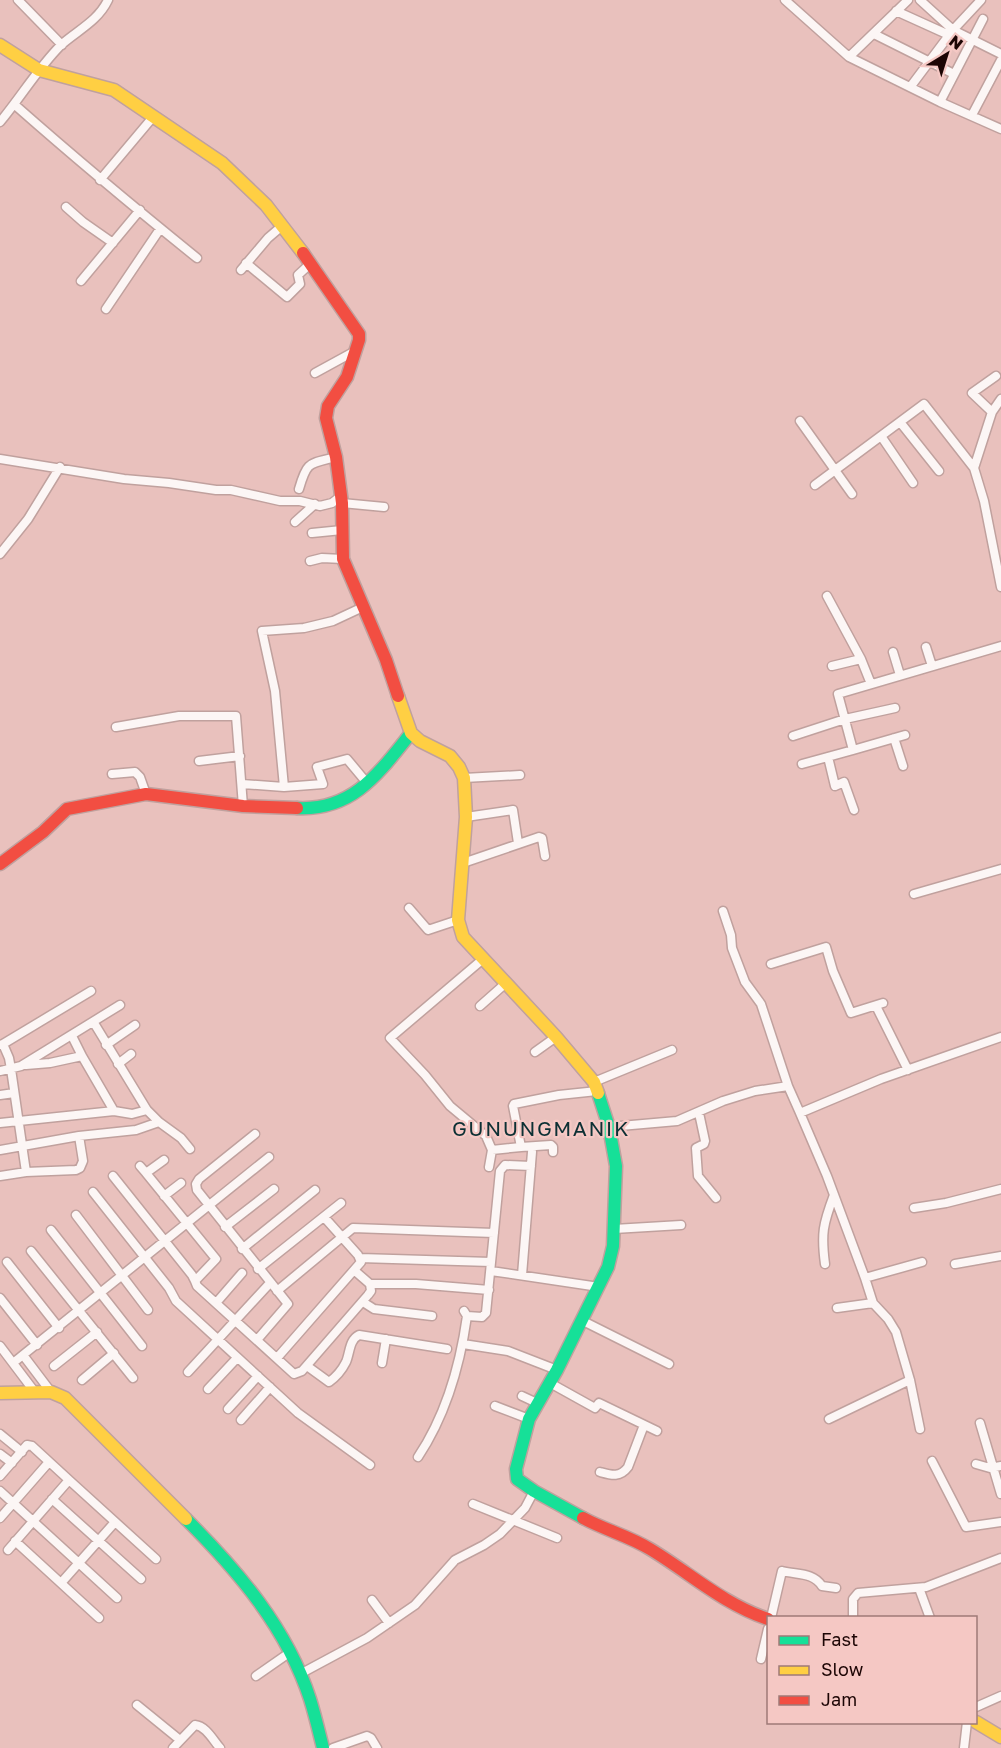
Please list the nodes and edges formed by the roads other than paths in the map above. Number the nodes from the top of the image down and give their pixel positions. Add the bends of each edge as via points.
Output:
1 (18, 0) edge
2 (108, 0) edge
3 (785, 0) edge
4 (908, 0) edge
5 (920, 0) edge
6 (981, 0) edge
7 (896, 11) junction
8 (983, 19) dead end
9 (951, 33) junction
10 (874, 34) junction
11 (972, 39) junction
12 (0, 45) edge
13 (62, 45) junction
14 (1001, 54) edge
15 (849, 57) junction
16 (930, 60) junction
17 (1001, 60) edge
18 (39, 70) junction
19 (954, 74) junction
20 (911, 87) junction
21 (940, 102) junction
22 (15, 105) junction
23 (972, 115) junction
24 (153, 117) junction
25 (0, 122) edge
26 (1000, 127) edge
27 (100, 180) junction
28 (66, 207) dead end
29 (140, 210) junction
30 (282, 226) junction
31 (160, 229) junction
32 (113, 243) junction
33 (197, 258) dead end
34 (311, 263) junction
35 (81, 281) dead end
36 (106, 309) dead end
37 (357, 350) junction
38 (315, 373) dead end
39 (996, 376) dead end
40 (1001, 399) edge
41 (992, 412) junction
42 (800, 421) dead end
43 (900, 422) junction
44 (880, 436) junction
45 (336, 457) junction
46 (0, 459) edge
47 (60, 467) junction
48 (974, 468) junction
49 (833, 470) junction
50 (939, 471) dead end
51 (913, 483) dead end
52 (815, 485) dead end
53 (299, 489) dead end
54 (852, 494) dead end
55 (341, 500) junction
56 (315, 504) junction
57 (384, 507) dead end
58 (295, 522) dead end
59 (342, 530) junction
60 (312, 533) dead end
61 (0, 554) edge
62 (343, 559) junction
63 (310, 561) dead end
64 (1001, 587) edge
65 (827, 596) dead end
66 (363, 607) junction
67 (1001, 646) edge
68 (926, 647) dead end
69 (893, 652) dead end
70 (861, 658) junction
71 (832, 666) dead end
72 (932, 666) junction
73 (900, 675) junction
74 (871, 684) junction
75 (895, 708) dead end
76 (846, 720) junction
77 (116, 727) dead end
78 (411, 733) junction
79 (905, 735) dead end
80 (793, 736) dead end
81 (894, 738) junction
82 (853, 750) junction
83 (240, 756) junction
84 (828, 757) junction
85 (199, 760) dead end
86 (802, 764) dead end
87 (903, 766) dead end
88 (112, 774) dead end
89 (520, 775) dead end
90 (464, 778) junction
91 (367, 783) junction
92 (242, 784) junction
93 (284, 787) junction
94 (146, 794) junction
95 (243, 806) junction
96 (854, 810) dead end
97 (466, 817) junction
98 (518, 843) junction
99 (545, 856) dead end
100 (463, 863) junction
101 (0, 864) edge
102 (1001, 869) edge
103 (914, 894) dead end
104 (409, 908) dead end
105 (723, 911) dead end
106 (458, 920) junction
107 (483, 959) junction
108 (771, 964) dead end
109 (506, 983) junction
110 (91, 992) dead end
111 (120, 1005) dead end
112 (480, 1006) dead end
113 (94, 1023) junction
114 (135, 1025) dead end
115 (72, 1036) junction
116 (556, 1037) junction
117 (1001, 1037) edge
118 (1, 1044) edge
119 (106, 1045) junction
120 (672, 1050) dead end
121 (535, 1052) dead end
122 (131, 1054) dead end
123 (82, 1056) junction
124 (118, 1064) junction
125 (21, 1066) junction
126 (11, 1069) junction
127 (908, 1070) junction
128 (0, 1071) edge
129 (788, 1086) junction
130 (595, 1087) junction
131 (14, 1093) junction
132 (0, 1095) edge
133 (147, 1110) junction
134 (114, 1111) junction
135 (699, 1113) junction
136 (800, 1113) junction
137 (19, 1120) junction
138 (159, 1122) junction
139 (0, 1123) edge
140 (609, 1127) junction
141 (255, 1134) dead end
142 (79, 1136) junction
143 (24, 1147) junction
144 (521, 1147) junction
145 (190, 1149) dead end
146 (0, 1150) edge
147 (492, 1150) junction
148 (532, 1152) dead end
149 (553, 1152) dead end
150 (269, 1157) dead end
151 (164, 1160) dead end
152 (531, 1166) junction
153 (489, 1167) dead end
154 (26, 1172) junction
155 (0, 1176) edge
156 (113, 1176) dead end
157 (181, 1183) dead end
158 (274, 1189) dead end
159 (1001, 1189) edge
160 (315, 1190) dead end
161 (93, 1192) dead end
162 (834, 1195) junction
163 (164, 1196) junction
164 (716, 1198) dead end
165 (341, 1203) dead end
166 (209, 1207) junction
167 (914, 1208) dead end
168 (75, 1215) dead end
169 (324, 1217) junction
170 (187, 1224) junction
171 (681, 1225) dead end
172 (225, 1227) junction
173 (614, 1229) junction
174 (51, 1230) dead end
175 (494, 1233) junction
176 (342, 1237) junction
177 (164, 1243) junction
178 (242, 1249) junction
179 (31, 1251) dead end
180 (1001, 1256) edge
181 (146, 1258) junction
182 (360, 1258) junction
183 (7, 1262) dead end
184 (922, 1262) dead end
185 (825, 1264) dead end
186 (956, 1264) dead end
187 (491, 1267) junction
188 (258, 1269) junction
189 (355, 1271) junction
190 (242, 1273) dead end
191 (522, 1275) junction
192 (123, 1276) junction
193 (865, 1278) junction
194 (195, 1281) junction
195 (270, 1283) junction
196 (370, 1284) junction
197 (599, 1287) junction
198 (489, 1290) junction
199 (277, 1291) junction
200 (102, 1293) junction
201 (0, 1298) edge
202 (363, 1302) junction
203 (216, 1303) junction
204 (873, 1304) junction
205 (837, 1308) dead end
206 (80, 1311) junction
207 (148, 1311) dead end
208 (432, 1316) dead end
209 (235, 1319) junction
210 (581, 1320) junction
211 (59, 1328) junction
212 (97, 1332) junction
213 (216, 1339) junction
214 (386, 1339) junction
215 (257, 1340) junction
216 (463, 1344) junction
217 (37, 1345) junction
218 (0, 1346) edge
219 (142, 1346) dead end
220 (447, 1349) dead end
221 (114, 1353) junction
222 (23, 1355) junction
223 (237, 1358) junction
224 (277, 1358) junction
225 (13, 1363) junction
226 (382, 1363) dead end
227 (669, 1365) dead end
228 (54, 1366) dead end
229 (307, 1366) junction
230 (557, 1370) junction
231 (188, 1372) dead end
232 (258, 1376) junction
233 (133, 1378) dead end
234 (82, 1380) dead end
235 (910, 1380) junction
236 (550, 1383) junction
237 (270, 1387) junction
238 (208, 1389) dead end
239 (34, 1391) junction
240 (51, 1392) junction
241 (0, 1393) edge
242 (522, 1396) dead end
243 (537, 1403) junction
244 (495, 1406) dead end
245 (228, 1409) dead end
246 (529, 1419) junction
247 (830, 1419) dead end
248 (241, 1420) dead end
249 (980, 1423) dead end
250 (644, 1425) junction
251 (920, 1429) dead end
252 (657, 1431) dead end
253 (0, 1434) edge
254 (22, 1452) junction
255 (0, 1454) edge
256 (418, 1457) dead end
257 (932, 1461) dead end
258 (49, 1462) junction
259 (12, 1463) junction
260 (976, 1464) dead end
261 (370, 1465) dead end
262 (997, 1467) edge
263 (600, 1472) dead end
264 (0, 1476) edge
265 (69, 1480) junction
266 (0, 1491) edge
267 (534, 1491) junction
268 (1001, 1494) edge
269 (52, 1499) junction
270 (13, 1503) junction
271 (473, 1504) dead end
272 (0, 1518) edge
273 (33, 1520) junction
274 (513, 1521) junction
275 (116, 1522) junction
276 (1001, 1522) edge
277 (557, 1538) dead end
278 (15, 1541) junction
279 (99, 1541) junction
280 (8, 1550) dead end
281 (1001, 1558) edge
282 (156, 1560) dead end
283 (79, 1563) junction
284 (141, 1578) dead end
285 (61, 1583) junction
286 (836, 1588) dead end
287 (919, 1588) junction
288 (117, 1598) dead end
289 (372, 1600) dead end
290 (770, 1616) edge
291 (853, 1616) edge
292 (930, 1616) edge
293 (767, 1617) edge
294 (99, 1618) dead end
295 (389, 1623) junction
296 (767, 1633) edge
297 (289, 1653) junction
298 (761, 1659) dead end
299 (300, 1674) junction
300 (256, 1676) dead end
301 (1001, 1696) edge
302 (137, 1705) dead end
303 (977, 1706) edge
304 (977, 1723) edge
305 (967, 1724) edge
306 (1001, 1737) edge
307 (180, 1740) junction
308 (173, 1748) edge
309 (220, 1748) edge
310 (323, 1748) edge
311 (333, 1748) edge
312 (377, 1748) edge
313 (964, 1748) edge

1 - 13 street
2 - 13 street via 92,22
3 - 15 street
4 - 7 street
5 - 9 street
6 - 9 street
7 - 9 street
7 - 10 street
8 - 11 street
9 - 11 street
9 - 16 street
10 - 15 street
10 - 16 street
11 - 14 street
11 - 19 street
12 - 18 street
13 - 18 street
15 - 20 street
16 - 19 street
16 - 20 street
17 - 23 street
18 - 22 street
18 - 24 street via 114,90
19 - 21 street
20 - 21 street
21 - 23 street
22 - 25 street
22 - 27 street
23 - 26 street
24 - 27 street
24 - 30 street via 222,163
27 - 29 street
28 - 32 street
29 - 31 street
29 - 32 street
30 - 34 street
30 - 34 street via 243,267 287,297 300,284 298,274
31 - 33 street
31 - 36 street
32 - 35 street
34 - 37 street via 359,334
37 - 38 street
37 - 45 street via 347,377 328,406
39 - 41 street via 972,393
40 - 41 street
41 - 48 street
42 - 49 street
43 - 44 street
43 - 48 street via 924,404
43 - 50 street
44 - 49 street
44 - 51 street
45 - 53 street via 309,464
45 - 55 street
46 - 47 street
47 - 56 street
47 - 61 street via 28,519
48 - 64 street
49 - 52 street
49 - 54 street
55 - 56 street
55 - 57 street
55 - 59 street
56 - 58 street
59 - 60 street
59 - 62 street
62 - 63 street
62 - 66 street
65 - 70 street
66 - 78 street via 387,660
66 - 93 street via 333,621 304,628 262,631 275,691
67 - 72 street
68 - 72 street
69 - 73 street
70 - 71 street
70 - 74 street
72 - 73 street
73 - 74 street
74 - 76 street via 838,694
75 - 76 street
76 - 80 street
76 - 82 street
77 - 83 street via 179,716 236,716
78 - 90 street via 450,756
78 - 91 street
79 - 81 street
81 - 82 street
81 - 87 street
82 - 84 street
83 - 85 street
83 - 92 street
84 - 86 street
84 - 96 street via 835,786 844,783
88 - 94 street via 137,773
89 - 90 street
90 - 97 street
91 - 93 street via 347,759 317,767 323,784
91 - 95 street via 327,807
92 - 93 street
92 - 95 street
94 - 95 street
94 - 101 street via 67,809
97 - 98 street via 513,810
97 - 100 street
98 - 99 street via 541,837
98 - 100 street
100 - 106 street
102 - 103 street
104 - 106 street via 428,930
105 - 129 street via 732,948 745,982 761,1004
106 - 107 street via 464,937
107 - 109 street
107 - 147 street via 390,1038 450,1106 481,1131
108 - 127 street via 826,947 851,1013 879,1004
109 - 112 street
109 - 116 street
110 - 118 street
111 - 113 street
113 - 115 street
113 - 119 street
114 - 119 street
115 - 123 street
115 - 125 street
116 - 121 street
116 - 130 street
117 - 127 street
118 - 126 street
119 - 124 street
120 - 130 street
122 - 124 street
123 - 125 street
123 - 134 street
124 - 133 street
125 - 126 street
126 - 128 street
126 - 131 street
127 - 136 street
129 - 135 street via 755,1091
129 - 136 street
130 - 140 street
130 - 144 street via 514,1104
131 - 132 street
131 - 137 street
133 - 134 street via 132,1114
133 - 138 street
134 - 137 street
135 - 140 street via 671,1122
135 - 164 street via 705,1142 696,1148 698,1175
136 - 162 street
137 - 139 street
137 - 143 street
138 - 142 street via 136,1130
138 - 145 street
140 - 173 street via 616,1166
141 - 166 street via 199,1179 197,1190
142 - 143 street
142 - 154 street via 83,1161 80,1168
143 - 146 street
143 - 154 street
144 - 147 street
144 - 149 street via 551,1145
147 - 153 street
148 - 152 street
150 - 166 street
151 - 163 street via 143,1169
152 - 175 street via 505,1165 500,1171
152 - 191 street
154 - 155 street
156 - 177 street
157 - 163 street
158 - 172 street
159 - 167 street
160 - 178 street
161 - 181 street
162 - 185 street via 823,1222
162 - 193 street
163 - 170 street
165 - 169 street
166 - 170 street
166 - 172 street
168 - 192 street
169 - 176 street
169 - 188 street
170 - 177 street
170 - 194 street via 219,1256
171 - 173 street
172 - 178 street
173 - 197 street via 608,1267
174 - 200 street
175 - 176 street via 359,1227
175 - 187 street
176 - 182 street
176 - 199 street
177 - 181 street
177 - 194 street
178 - 188 street
179 - 206 street
180 - 186 street
181 - 192 street
181 - 213 street via 176,1301
182 - 187 street
182 - 189 street
183 - 211 street
184 - 193 street
187 - 191 street
187 - 198 street
188 - 195 street
189 - 196 street
189 - 224 street
190 - 203 street
191 - 197 street
192 - 200 street
192 - 207 street
193 - 204 street
194 - 203 street
195 - 199 street
195 - 209 street
196 - 198 street
196 - 202 street via 371,1291
197 - 210 street
198 - 216 street via 485,1316 465,1314
199 - 215 street via 288,1304
200 - 206 street
200 - 219 street
201 - 217 street
202 - 208 street via 374,1309
202 - 229 street
203 - 209 street
204 - 205 street
204 - 235 street via 896,1332
206 - 211 street
206 - 212 street
209 - 213 street
209 - 215 street
210 - 227 street
210 - 230 street
211 - 217 street
212 - 221 street
212 - 228 street
213 - 223 street
213 - 231 street
214 - 220 street
214 - 226 street
214 - 229 street via 355,1336 346,1361 329,1382
215 - 224 street
216 - 230 street via 508,1351
216 - 256 street via 450,1394
217 - 222 street
218 - 225 street
221 - 233 street
221 - 234 street
222 - 225 street
222 - 240 street
223 - 232 street
223 - 238 street
224 - 229 street via 294,1374
225 - 239 street
230 - 236 street
232 - 237 street
232 - 245 street
235 - 247 street
235 - 251 street
236 - 243 street
236 - 250 street via 595,1408 599,1403
237 - 248 street
237 - 261 street via 298,1413
239 - 240 street
239 - 241 street
240 - 297 street via 72,1405 228,1563 264,1608
242 - 243 street
243 - 246 street
244 - 246 street
246 - 267 street via 516,1475
249 - 262 street
250 - 252 street
250 - 263 street via 624,1472 616,1476
253 - 254 street
254 - 258 street via 30,1446
254 - 259 street
255 - 259 street
257 - 276 street via 966,1527
258 - 265 street
258 - 270 street
259 - 264 street
260 - 262 street
262 - 268 street
265 - 269 street
265 - 275 street
266 - 270 street
267 - 274 street
267 - 293 street via 649,1548 747,1612
269 - 273 street
269 - 279 street
270 - 272 street
270 - 273 street
271 - 274 street
273 - 278 street
273 - 283 street
274 - 277 street
274 - 295 street via 484,1545 455,1560 415,1605
275 - 279 street
275 - 282 street
278 - 280 street
278 - 285 street
279 - 283 street
279 - 284 street
281 - 287 street
283 - 285 street
283 - 288 street
285 - 294 street
286 - 290 street via 822,1586 818,1579 807,1575 782,1570
287 - 291 street via 858,1593
287 - 292 street
289 - 295 street
295 - 299 street
296 - 298 street
297 - 299 street
297 - 300 street
299 - 310 street
301 - 303 street
302 - 307 street
304 - 306 street
305 - 313 street
307 - 308 street
307 - 309 street via 192,1726 200,1725
311 - 312 street via 367,1736

